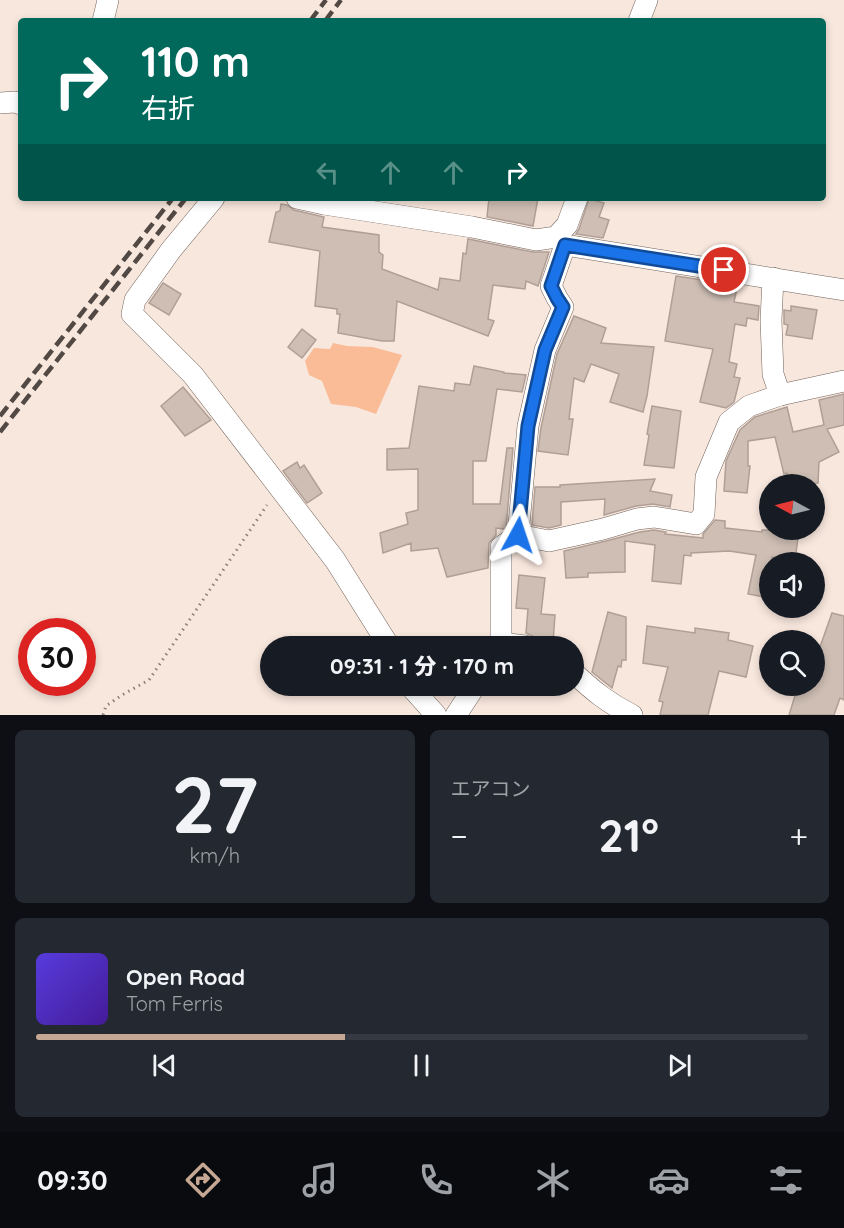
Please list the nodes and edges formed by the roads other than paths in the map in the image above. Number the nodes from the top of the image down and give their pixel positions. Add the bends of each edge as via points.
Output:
1 (108, 0) edge
2 (647, 0) edge
3 (104, 18) edge
4 (640, 18) edge
5 (0, 103) edge
6 (18, 104) edge
7 (212, 201) edge
8 (310, 201) edge
9 (576, 201) edge
10 (560, 241) junction
11 (773, 278) junction
12 (844, 290) edge
13 (844, 381) edge
14 (780, 395) junction
15 (518, 535) junction
16 (383, 636) edge
17 (500, 636) edge
18 (584, 683) edge
19 (419, 696) edge
20 (468, 696) edge
21 (436, 715) edge
22 (456, 715) edge
23 (632, 715) edge

1 - 3 street
2 - 4 street
5 - 6 street
7 - 16 street via 135,300 132,314 193,375 335,561
8 - 10 street
9 - 10 street
10 - 11 street
10 - 15 street via 551,286 563,307 545,350 528,426
11 - 12 street
11 - 14 street via 773,374
13 - 14 street
14 - 15 street via 749,406 729,422 706,477 704,513 696,524 654,517 549,541
15 - 17 street via 501,547
18 - 23 street via 611,705
19 - 21 street
20 - 22 street

